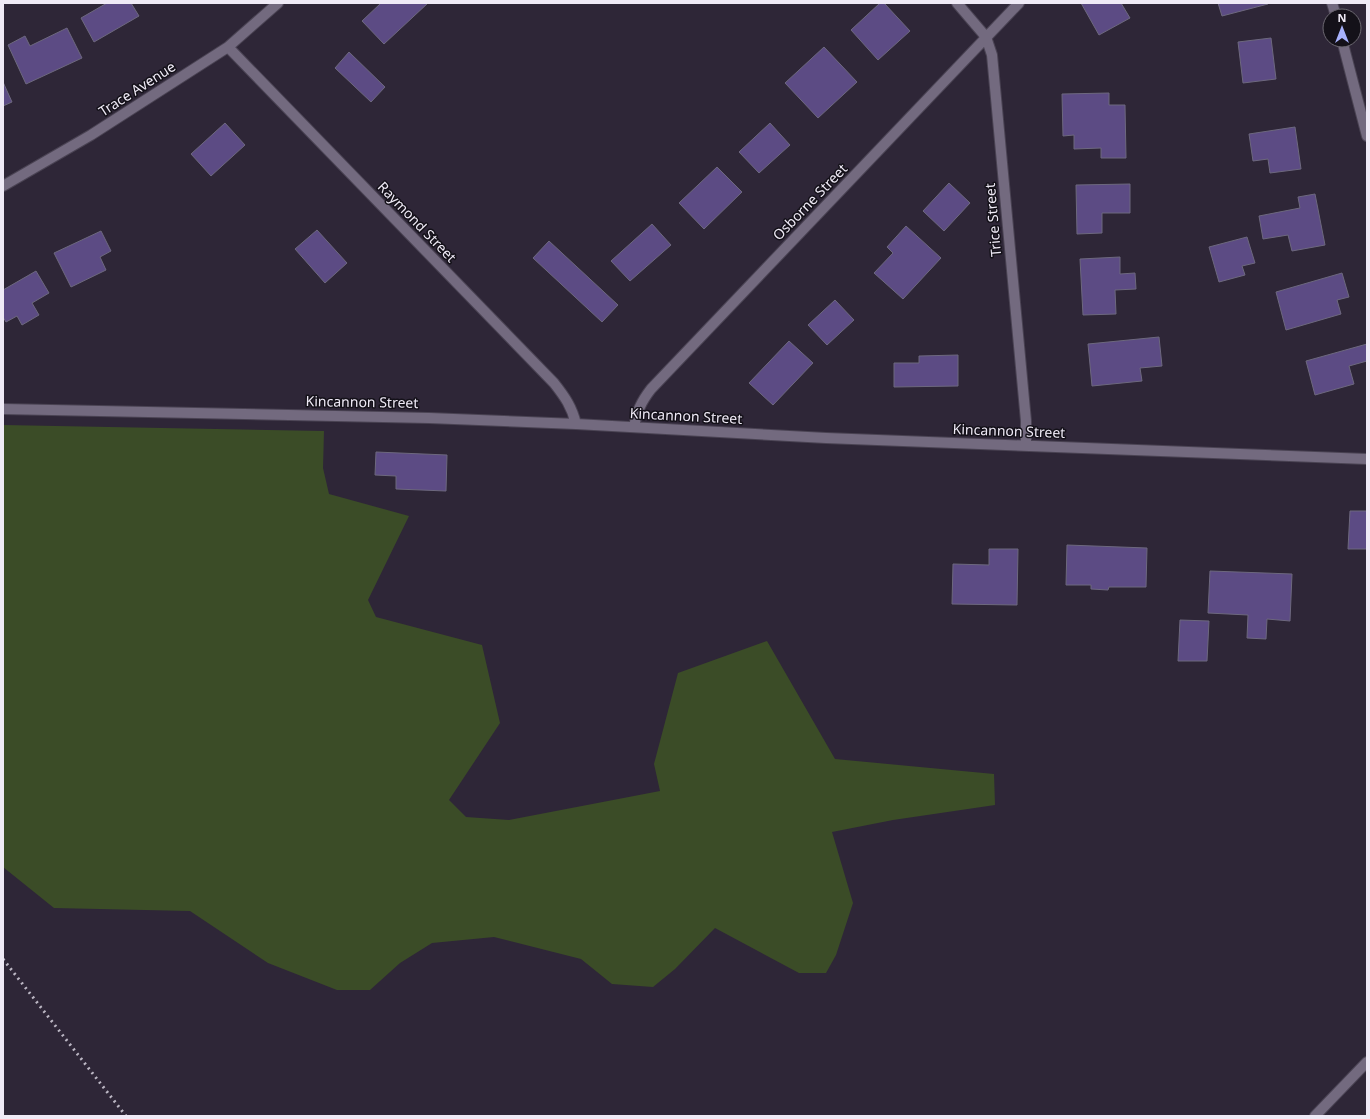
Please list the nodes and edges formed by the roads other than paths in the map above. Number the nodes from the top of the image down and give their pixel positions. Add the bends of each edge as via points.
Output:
1 (278, 3) edge
2 (957, 3) edge
3 (1018, 3) edge
4 (986, 37) junction
5 (228, 47) junction
6 (1344, 48) edge
7 (1367, 136) edge
8 (3, 186) edge
9 (3, 409) edge
10 (576, 424) junction
11 (634, 427) junction
12 (1026, 446) junction
13 (1367, 459) edge
14 (1367, 1062) edge
15 (1315, 1116) edge

1 - 5 street, Trace Avenue
2 - 4 street, Trice Street
3 - 4 street, Osborne Street
4 - 11 street, Osborne Street via 651,389 636,413
4 - 12 street, Trice Street via 992,55
5 - 8 street, Trace Avenue via 91,135
5 - 10 street, Raymond Street via 554,383 572,410
6 - 7 street
9 - 10 street, Kincannon Street via 429,418
10 - 11 street, Kincannon Street
11 - 12 street, Kincannon Street
12 - 13 street, Kincannon Street
14 - 15 street

